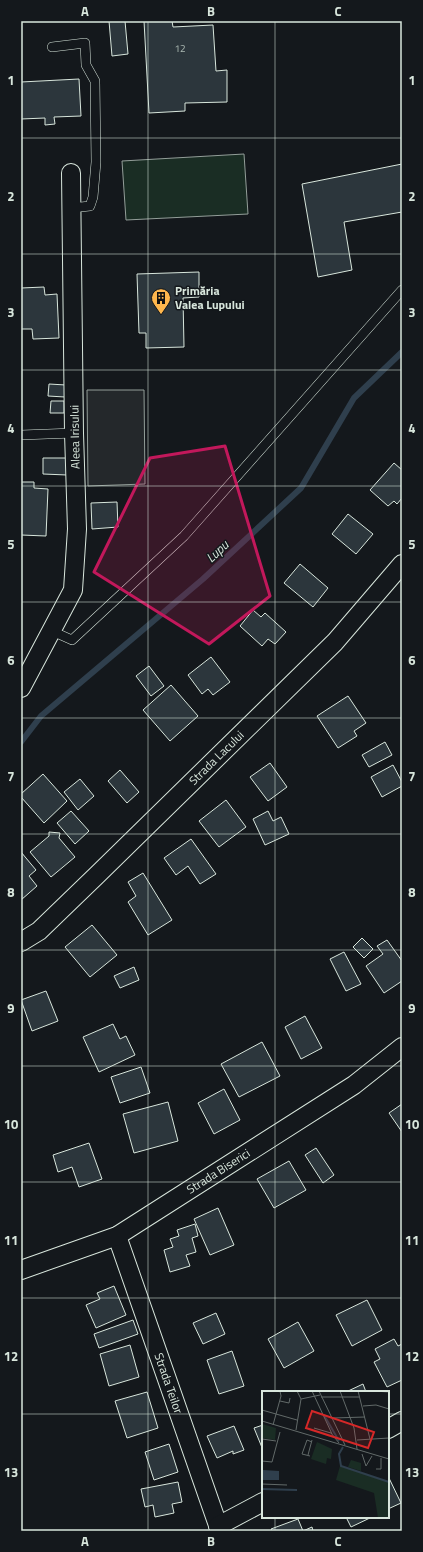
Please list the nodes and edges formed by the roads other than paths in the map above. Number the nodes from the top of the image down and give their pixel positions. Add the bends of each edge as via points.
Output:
1 (52, 47) dead end
2 (71, 173) dead end
3 (71, 208) junction
4 (402, 290) edge
5 (74, 433) junction
6 (21, 435) edge
7 (402, 564) edge
8 (52, 631) junction
9 (21, 688) edge
10 (21, 942) edge
11 (402, 1047) edge
12 (117, 1236) junction
13 (21, 1270) edge
14 (402, 1421) edge
15 (389, 1428) edge
16 (262, 1503) edge
17 (219, 1529) edge

1 - 3 lane via 85,43 86,65 95,81 96,162 93,197 90,206
2 - 3 street, Aleea Irisului
3 - 5 street, Aleea Irisului
4 - 8 lane via 184,536 72,640
5 - 6 lane
5 - 8 street, Aleea Irisului via 77,529 73,590
7 - 10 street, Strada Lacului via 335,642 97,875 38,931
8 - 9 street, Aleea Irisului
11 - 12 street, Strada Biserici via 354,1085
12 - 13 street, Strada Biserici
12 - 17 street, Strada Teilor
14 - 15 street
16 - 17 street

